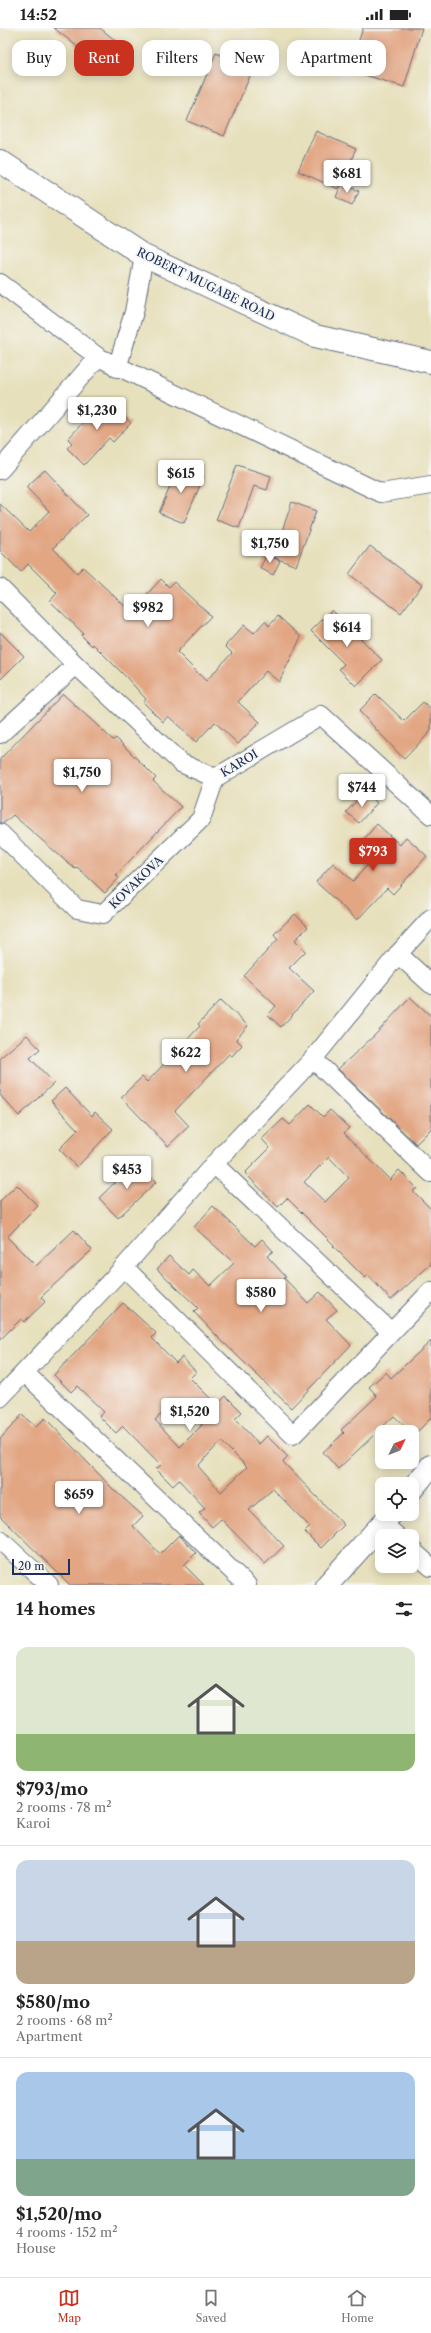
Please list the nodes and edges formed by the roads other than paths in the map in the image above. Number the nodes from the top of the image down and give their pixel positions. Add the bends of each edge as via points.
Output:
1 (0, 161) edge
2 (144, 256) junction
3 (0, 283) edge
4 (98, 357) junction
5 (431, 362) edge
6 (117, 368) junction
7 (0, 470) edge
8 (431, 485) edge
9 (0, 588) edge
10 (76, 665) junction
11 (0, 734) edge
12 (215, 778) junction
13 (431, 815) edge
14 (0, 833) edge
15 (431, 918) edge
16 (398, 954) junction
17 (431, 984) edge
18 (313, 1059) junction
19 (214, 1164) junction
20 (431, 1173) edge
21 (124, 1267) junction
22 (431, 1291) edge
23 (391, 1332) junction
24 (25, 1373) junction
25 (0, 1398) edge
26 (431, 1466) edge
27 (419, 1480) edge
28 (390, 1525) edge
29 (0, 1540) edge
30 (419, 1556) edge
31 (431, 1567) edge
32 (49, 1585) edge
33 (247, 1585) edge
34 (327, 1585) edge

1 - 2 main road, ROBERT MUGABE ROAD
2 - 5 main road, ROBERT MUGABE ROAD via 316,336
2 - 6 street via 134,312
3 - 4 street
4 - 6 street
4 - 7 street
6 - 8 street via 381,493
9 - 10 street, KAROI
10 - 11 street
10 - 12 street, KAROI via 181,763
12 - 13 street, KAROI via 321,715
12 - 14 street, KOVAKOVA via 201,819 103,914 77,909
15 - 16 street
16 - 17 street
16 - 18 street
18 - 19 street
18 - 20 street
19 - 21 street
19 - 23 street
21 - 23 street via 293,1435
21 - 24 street
22 - 23 street
24 - 25 street
24 - 33 street
26 - 27 main road
28 - 34 main road
29 - 32 street
30 - 31 street

